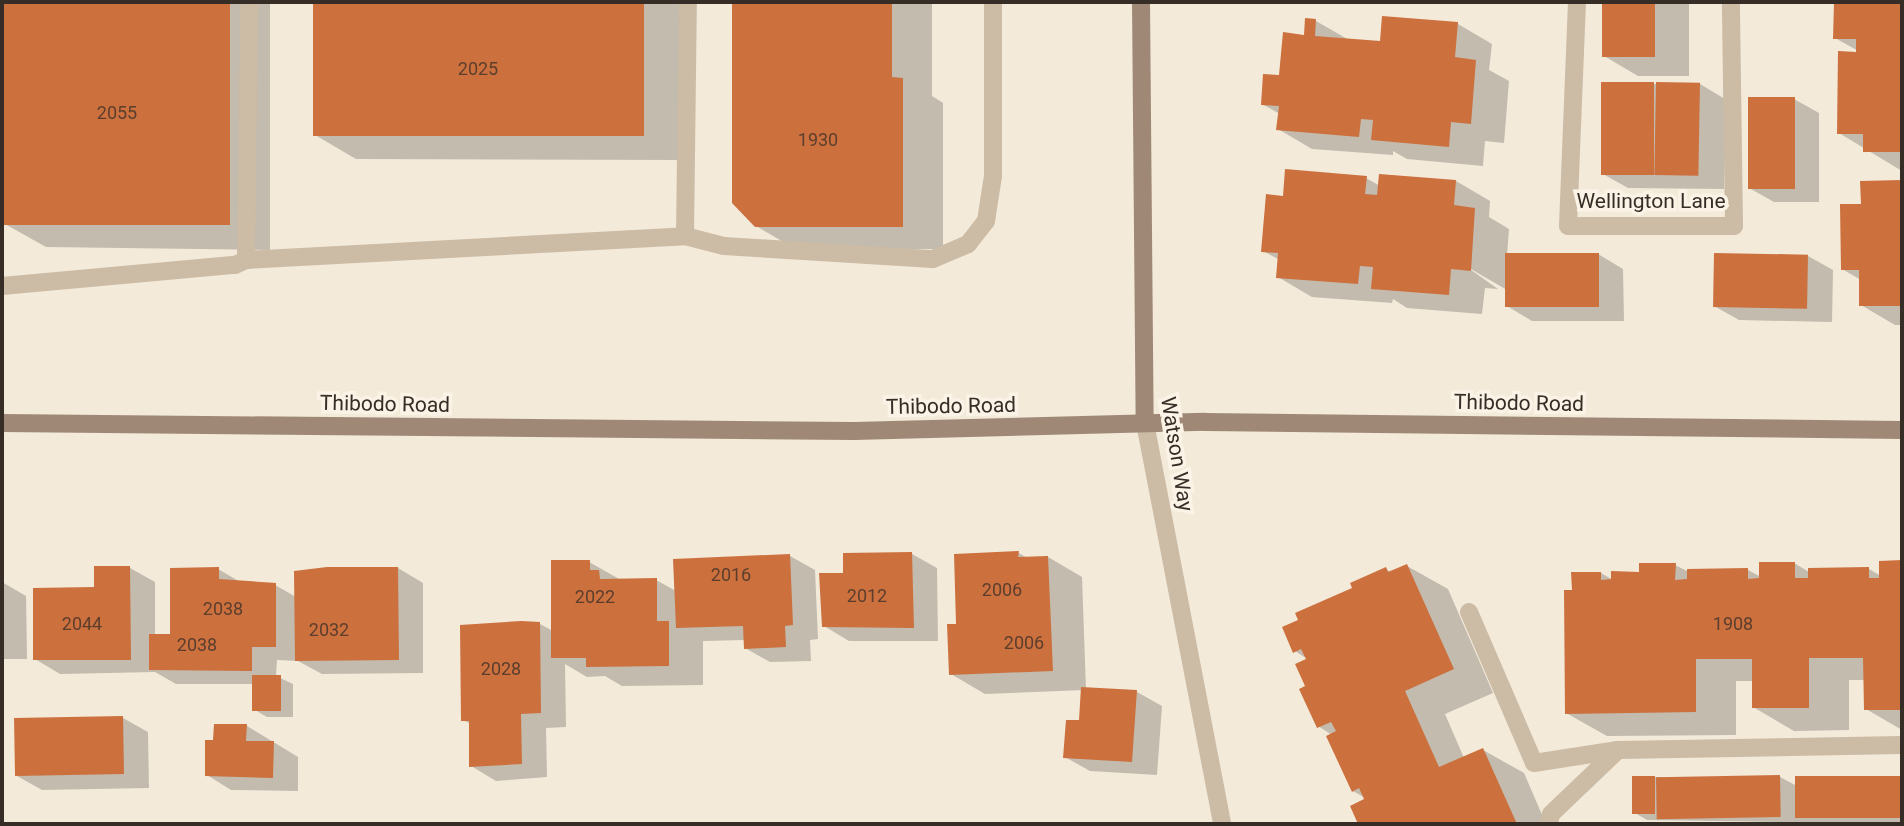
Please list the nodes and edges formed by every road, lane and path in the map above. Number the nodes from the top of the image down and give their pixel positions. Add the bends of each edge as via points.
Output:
1 (249, 2) edge
2 (688, 2) edge
3 (993, 2) edge
4 (1141, 2) edge
5 (1577, 2) edge
6 (1731, 2) edge
7 (685, 236) junction
8 (246, 260) junction
9 (2, 286) edge
10 (1145, 423) junction
11 (2, 424) edge
12 (1902, 430) edge
13 (1469, 612) dead end
14 (1902, 745) edge
15 (1618, 750) junction
16 (1222, 824) edge
17 (1549, 824) edge

1 - 8 street
2 - 7 street
3 - 7 street via 993,176 986,221 968,244 933,259 724,246
4 - 10 street, Watson Way
5 - 6 street, Wellington Lane via 1568,226 1734,226
7 - 8 street
8 - 9 street via 235,265
10 - 11 street, Thibodo Road via 854,431
10 - 12 street, Thibodo Road
10 - 16 street, Watson Way
13 - 15 street via 1534,763
14 - 15 street
15 - 17 street via 1551,814

